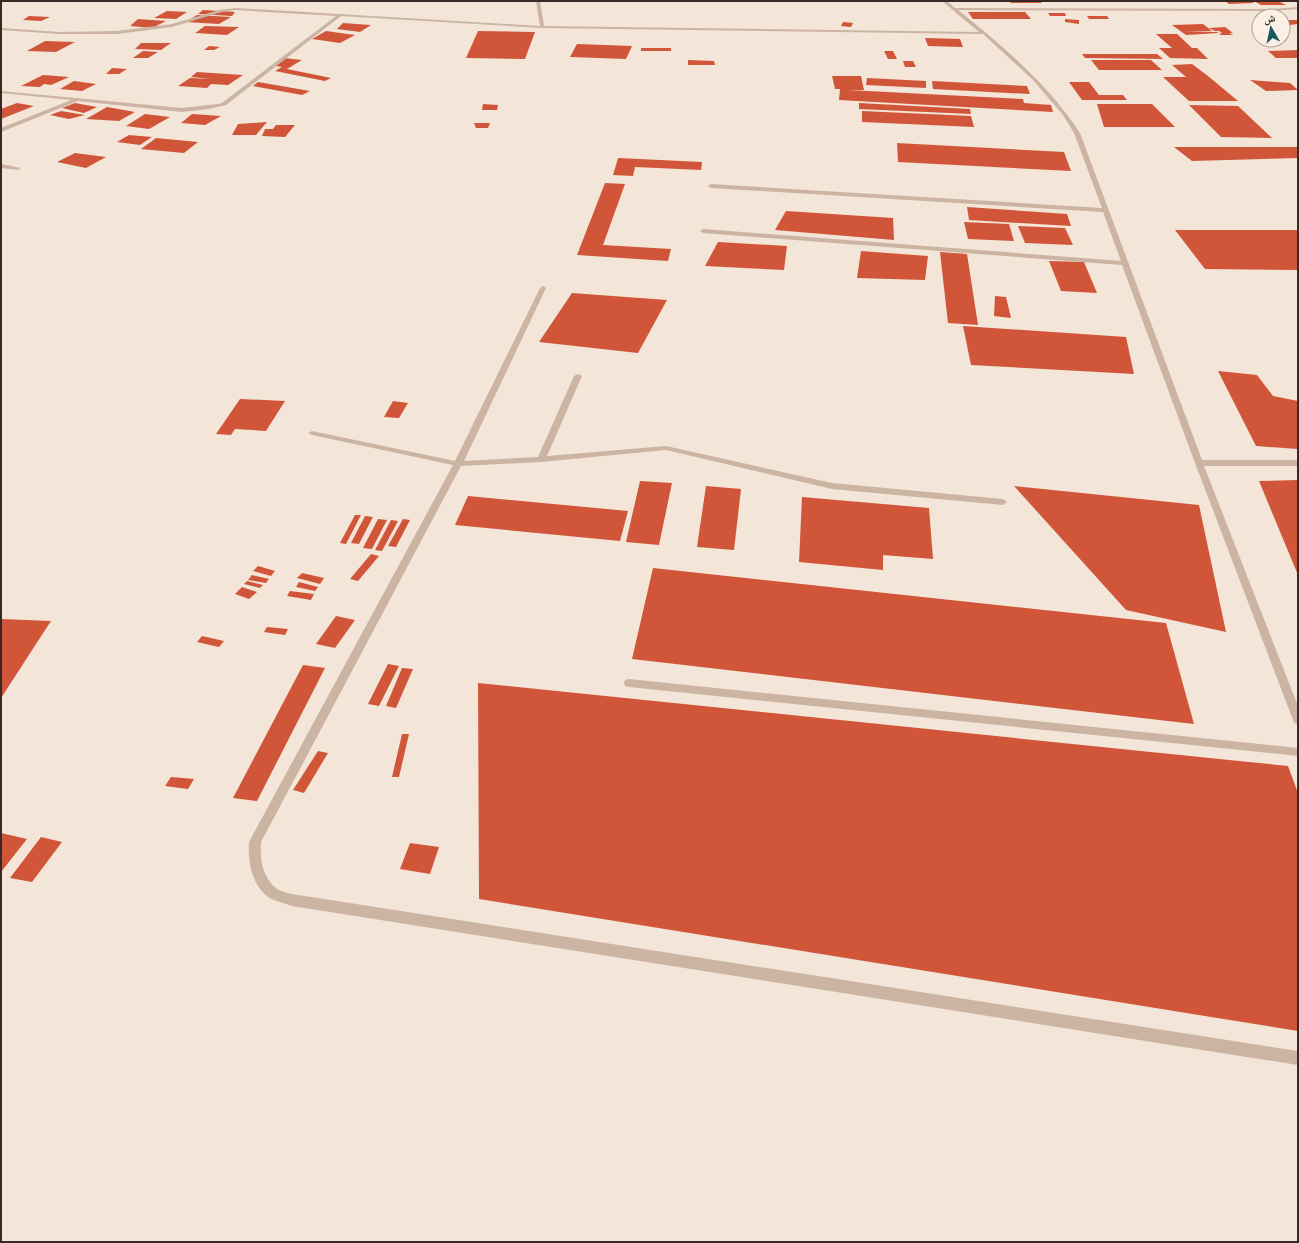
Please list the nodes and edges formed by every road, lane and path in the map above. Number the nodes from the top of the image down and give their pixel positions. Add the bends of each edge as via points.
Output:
1 (538, 1) edge
2 (944, 1) edge
3 (1298, 8) edge
4 (954, 9) junction
5 (340, 15) junction
6 (542, 27) junction
7 (1, 29) edge
8 (984, 33) junction
9 (1, 92) edge
10 (77, 99) junction
11 (1, 130) edge
12 (1, 166) edge
13 (18, 168) dead end
14 (711, 186) dead end
15 (1105, 210) junction
16 (703, 231) dead end
17 (1125, 263) junction
18 (543, 288) dead end
19 (578, 376) dead end
20 (312, 432) dead end
21 (541, 459) junction
22 (1199, 463) junction
23 (1298, 463) edge
24 (458, 464) junction
25 (1003, 502) dead end
26 (629, 683) dead end
27 (1298, 720) edge
28 (1298, 752) edge
29 (1298, 1058) edge

1 - 6 street
2 - 4 street
3 - 4 street
4 - 8 street
5 - 6 street
5 - 7 street via 235,8 181,23 129,32 75,34
5 - 10 street via 224,104 182,110
6 - 8 street
8 - 15 street via 1060,107 1077,133
9 - 10 street
10 - 11 street
12 - 13 street
14 - 15 street
15 - 17 street
16 - 17 street
17 - 22 street
18 - 24 street
19 - 21 street
20 - 24 street
21 - 24 street
21 - 25 street via 666,448 832,486
22 - 23 street
22 - 27 street
24 - 29 street via 255,842 254,860 260,878 273,893 292,900
26 - 28 street

